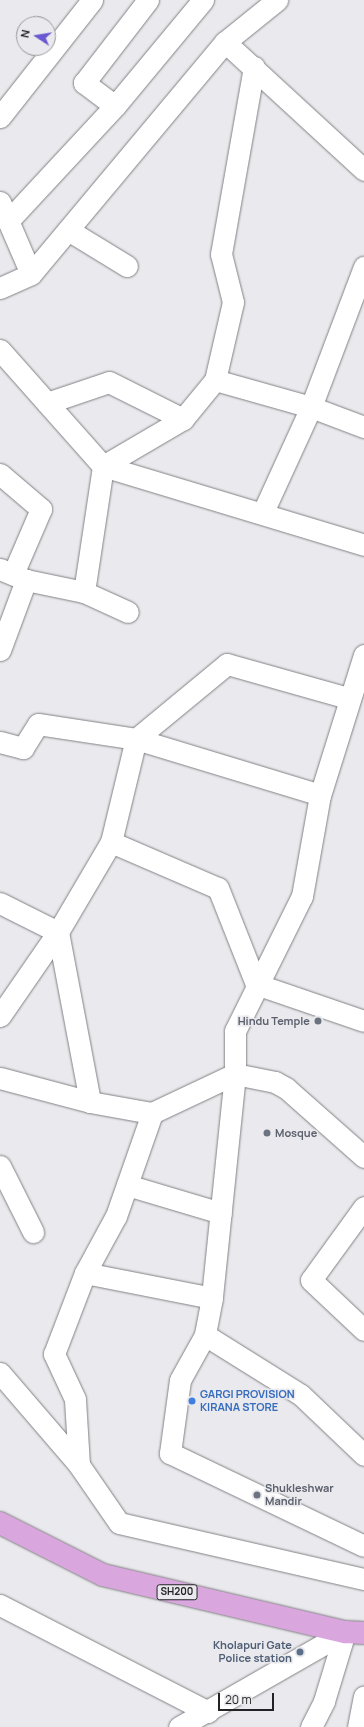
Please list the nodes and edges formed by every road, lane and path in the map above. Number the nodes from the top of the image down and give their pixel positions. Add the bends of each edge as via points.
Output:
1 (92, 0) edge
2 (148, 0) edge
3 (203, 0) edge
4 (277, 0) edge
5 (225, 42) junction
6 (254, 67) junction
7 (115, 106) junction
8 (0, 117) edge
9 (364, 170) edge
10 (4, 211) edge
11 (68, 230) junction
12 (127, 266) dead end
13 (364, 267) edge
14 (31, 274) junction
15 (0, 288) edge
16 (0, 350) edge
17 (215, 380) junction
18 (47, 403) junction
19 (311, 407) junction
20 (183, 419) junction
21 (364, 427) edge
22 (103, 466) junction
23 (0, 474) edge
24 (263, 512) junction
25 (364, 545) edge
26 (13, 574) edge
27 (84, 592) junction
28 (128, 612) dead end
29 (0, 650) edge
30 (364, 654) edge
31 (348, 698) junction
32 (136, 739) junction
33 (0, 742) edge
34 (320, 795) junction
35 (111, 842) junction
36 (0, 903) edge
37 (58, 932) junction
38 (256, 984) junction
39 (0, 1016) edge
40 (364, 1021) edge
41 (235, 1074) junction
42 (1, 1086) edge
43 (90, 1102) junction
44 (152, 1113) junction
45 (364, 1157) edge
46 (0, 1166) edge
47 (127, 1186) junction
48 (364, 1207) edge
49 (221, 1213) junction
50 (33, 1232) dead end
51 (85, 1273) junction
52 (212, 1298) junction
53 (364, 1330) edge
54 (205, 1335) junction
55 (0, 1373) edge
56 (364, 1455) edge
57 (79, 1466) junction
58 (0, 1523) edge
59 (364, 1546) edge
60 (364, 1579) edge
61 (0, 1605) edge
62 (355, 1632) edge
63 (364, 1697) edge
64 (208, 1712) junction
65 (179, 1727) edge
66 (311, 1727) edge
67 (358, 1727) edge

1 - 8 street
2 - 7 street via 84,83
3 - 7 street
4 - 5 street
5 - 6 street
5 - 11 street
6 - 9 street
6 - 17 street via 221,254 233,302
7 - 10 street
10 - 14 street
11 - 12 street
11 - 14 street
13 - 19 street
14 - 15 street
16 - 18 street
17 - 19 street
17 - 20 street
18 - 20 street via 108,382
18 - 22 street
19 - 21 street
19 - 24 street
20 - 22 street
22 - 24 street
22 - 27 street
23 - 26 street via 41,508
24 - 25 street
26 - 27 street
26 - 29 street
27 - 28 street
30 - 31 street
31 - 32 street via 227,664
31 - 34 street
32 - 33 street via 38,724 23,748
32 - 34 street
32 - 35 street
34 - 38 street via 302,896
35 - 37 street
35 - 38 street via 218,888
36 - 37 street
37 - 39 street
37 - 43 street
38 - 40 street
38 - 41 street via 235,1031
41 - 44 street
41 - 45 street via 275,1082 286,1088
41 - 49 street
42 - 43 street
43 - 44 street
44 - 47 street
46 - 50 street
47 - 49 street
47 - 51 street via 116,1216
48 - 53 street via 311,1280
49 - 52 street
51 - 52 street
51 - 57 street via 54,1354 75,1399
52 - 54 street
54 - 56 street via 301,1395
54 - 59 street via 180,1380 170,1453
55 - 57 street
57 - 60 street via 119,1523
58 - 62 main road, SH200 via 103,1575
61 - 64 street
62 - 64 street
62 - 66 street
63 - 67 street
64 - 65 street

